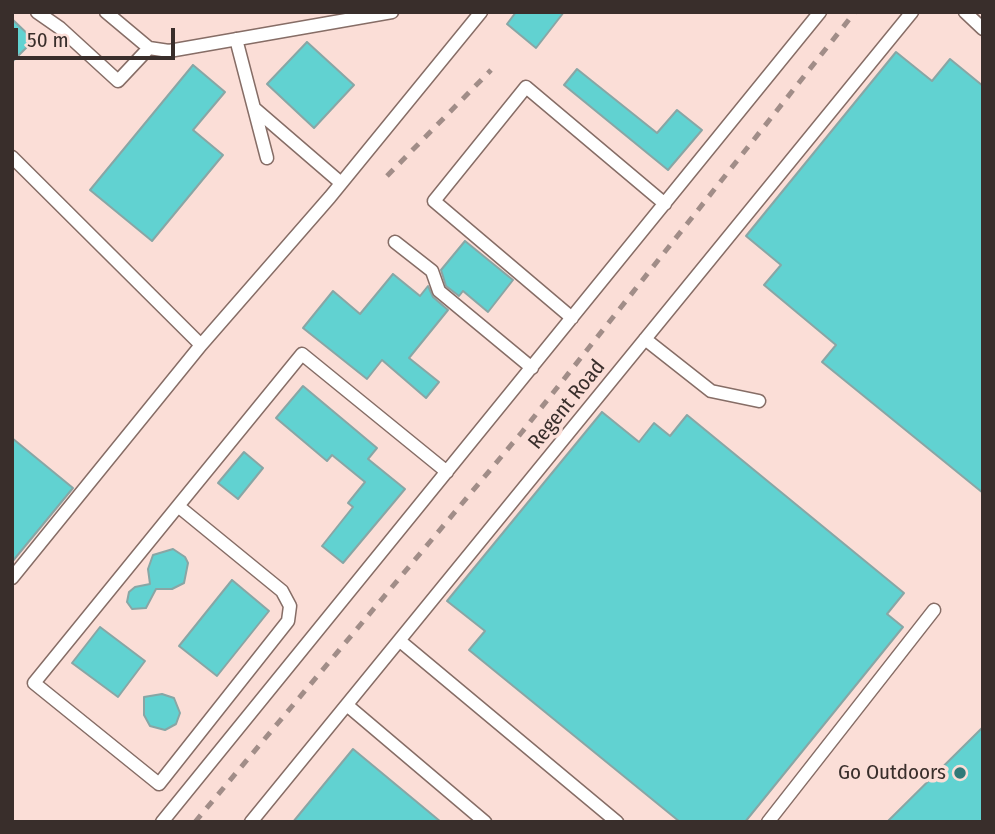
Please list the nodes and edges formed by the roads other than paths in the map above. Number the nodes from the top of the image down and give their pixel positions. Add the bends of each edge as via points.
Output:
1 (37, 12) edge
2 (106, 12) edge
3 (392, 12) edge
4 (481, 12) edge
5 (820, 12) edge
6 (912, 12) edge
7 (965, 12) edge
8 (983, 29) edge
9 (236, 39) junction
10 (149, 48) junction
11 (254, 108) junction
12 (12, 157) edge
13 (267, 158) dead end
14 (341, 183) junction
15 (665, 204) junction
16 (395, 242) dead end
17 (572, 318) junction
18 (645, 339) junction
19 (201, 345) junction
20 (532, 368) junction
21 (759, 401) dead end
22 (447, 472) junction
23 (178, 506) junction
24 (12, 578) edge
25 (934, 610) dead end
26 (400, 641) junction
27 (348, 706) junction
28 (162, 822) edge
29 (251, 822) edge
30 (485, 822) edge
31 (617, 822) edge
32 (768, 822) edge

1 - 10 lane via 118,81
2 - 10 lane
3 - 9 lane
4 - 14 lane
5 - 15 lane
6 - 18 lane, Regent Road
7 - 8 lane
9 - 10 lane via 169,51
9 - 11 lane
11 - 13 lane
11 - 14 lane
12 - 19 lane
14 - 19 lane
15 - 17 lane
15 - 17 lane via 526,87 434,201
16 - 20 lane via 432,271 439,291
17 - 20 lane
18 - 21 lane via 711,391
18 - 26 lane, Regent Road
19 - 24 lane
20 - 22 lane
22 - 23 lane via 302,354
22 - 28 lane
23 - 23 lane via 34,683 159,784 288,621 290,606 282,591
25 - 32 lane
26 - 27 lane, Regent Road
26 - 31 lane
27 - 29 lane, Regent Road
27 - 30 lane

